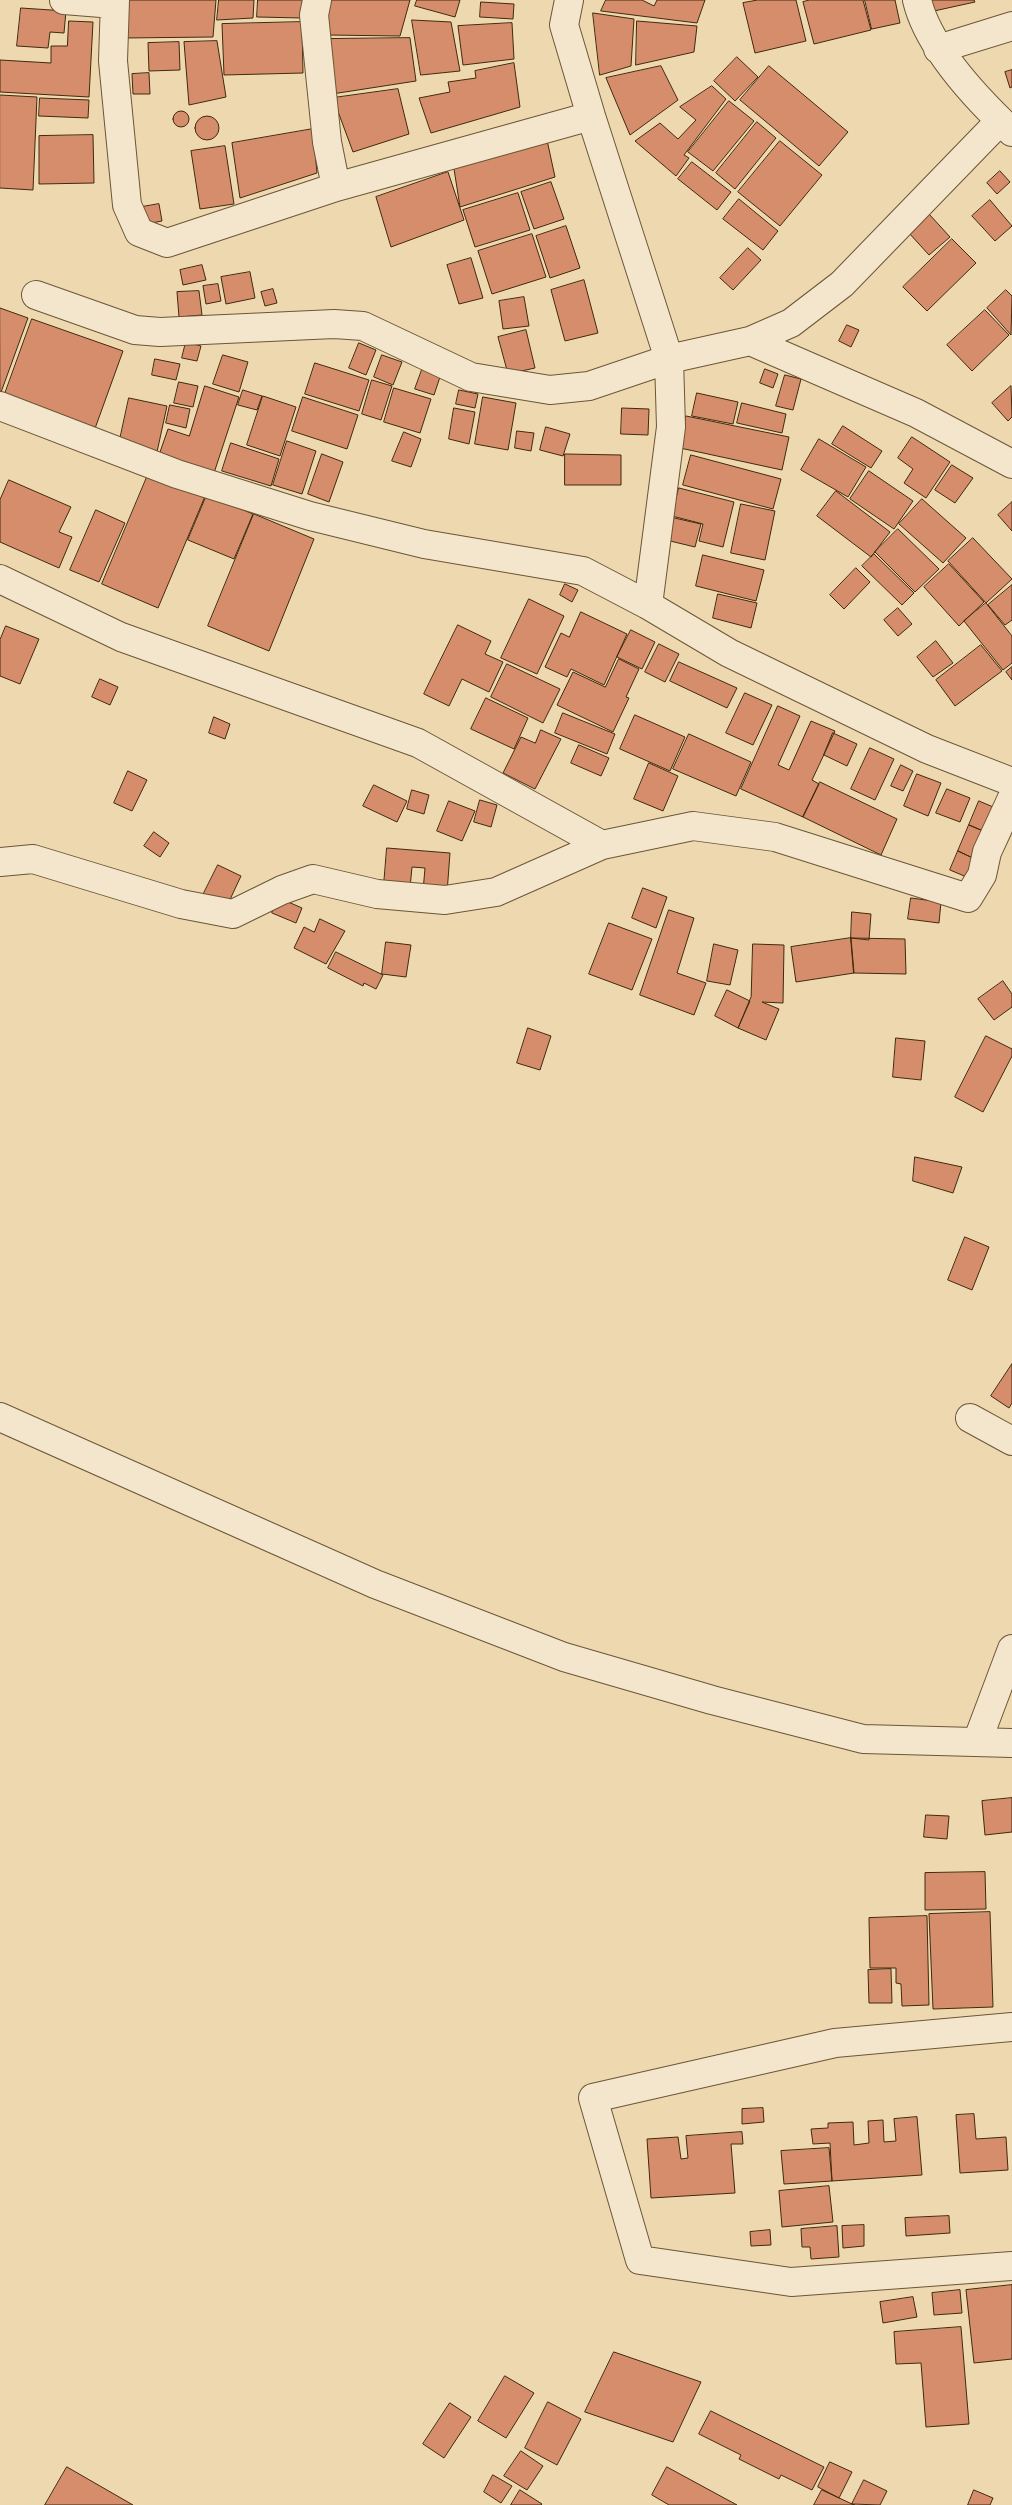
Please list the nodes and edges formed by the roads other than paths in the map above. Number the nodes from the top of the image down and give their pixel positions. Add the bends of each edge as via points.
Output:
1 (64, 0) edge
2 (317, 0) edge
3 (569, 0) edge
4 (917, 0) edge
5 (114, 2) edge
6 (1012, 26) edge
7 (938, 49) junction
8 (591, 116) junction
9 (1006, 127) edge
10 (336, 187) junction
11 (36, 296) dead end
12 (750, 341) junction
13 (669, 359) junction
14 (0, 406) edge
15 (1012, 464) edge
16 (0, 579) edge
17 (648, 605) junction
18 (1012, 782) edge
19 (1012, 798) edge
20 (602, 845) junction
21 (0, 862) edge
22 (0, 1417) edge
23 (970, 1418) dead end
24 (1012, 1441) edge
25 (1012, 1648) edge
26 (977, 1742) junction
27 (1012, 1743) edge
28 (1012, 2027) edge
29 (1012, 2266) edge

1 - 5 street
2 - 10 street via 314,15 327,142
3 - 8 street via 564,25
4 - 7 street via 920,14
5 - 10 street via 113,61 127,205 139,232 167,243
6 - 7 street
7 - 9 street
8 - 10 street
8 - 13 street
9 - 12 street via 842,284 792,323
11 - 13 street via 135,330 160,332 334,324 363,326 471,377 550,390 589,386
12 - 13 street
12 - 15 street via 916,413
13 - 17 street via 671,427
14 - 17 street via 176,474 310,516 424,544 583,571
16 - 20 street via 121,637 418,743
17 - 18 street via 729,653 927,749
19 - 20 street via 987,852 982,875 968,898 775,837 693,826
20 - 21 street via 496,892 445,900 377,894 313,879 233,914 181,904 32,859
22 - 26 street via 375,1584 564,1657 862,1739
23 - 24 street
25 - 26 street
26 - 27 street
28 - 29 street via 835,2043 593,2098 640,2260 791,2282

